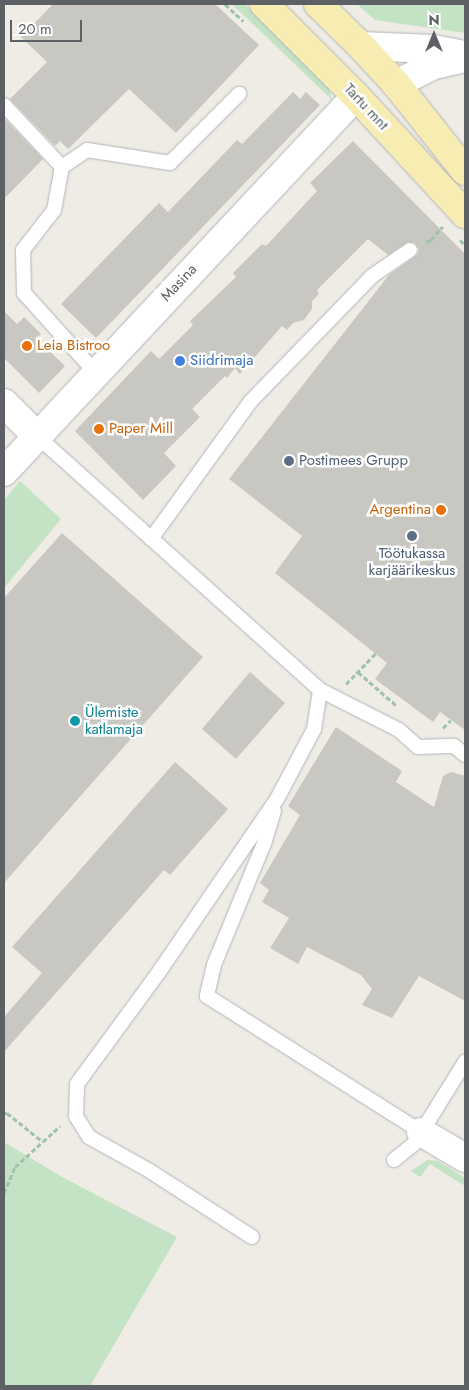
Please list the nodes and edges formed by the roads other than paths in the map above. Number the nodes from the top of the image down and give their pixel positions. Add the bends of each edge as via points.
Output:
1 (318, 4) edge
2 (270, 10) edge
3 (361, 46) junction
4 (465, 56) edge
5 (396, 84) junction
6 (239, 94) dead end
7 (356, 96) junction
8 (4, 105) edge
9 (461, 166) edge
10 (62, 167) junction
11 (455, 219) edge
12 (410, 250) dead end
13 (96, 373) junction
14 (4, 403) edge
15 (37, 436) junction
16 (4, 472) edge
17 (151, 538) junction
18 (320, 690) junction
19 (465, 755) edge
20 (277, 799) junction
21 (465, 1062) edge
22 (422, 1132) junction
23 (465, 1158) edge
24 (394, 1160) dead end
25 (252, 1237) dead end

1 - 3 main road
2 - 5 main road via 320,34 361,74
2 - 7 main road, Tartu mnt
3 - 4 street via 433,49
3 - 5 main road
4 - 5 street via 434,65
5 - 9 main road
6 - 10 lane via 170,163 87,150
7 - 9 main road via 392,107 420,138
7 - 11 main road, Tartu mnt
7 - 13 street, Masina
8 - 10 lane
10 - 13 lane via 54,210 23,250 24,293
12 - 17 lane via 372,276 250,402
13 - 15 street, Masina
14 - 15 street
15 - 16 street, Masina
15 - 17 lane
17 - 18 lane
18 - 19 lane via 399,730 418,747 454,746
18 - 20 lane via 314,729
20 - 22 lane via 265,841 214,966 207,996
20 - 25 lane via 77,1084 76,1116 89,1137 150,1170
21 - 22 lane
22 - 23 street
22 - 24 lane via 414,1144

